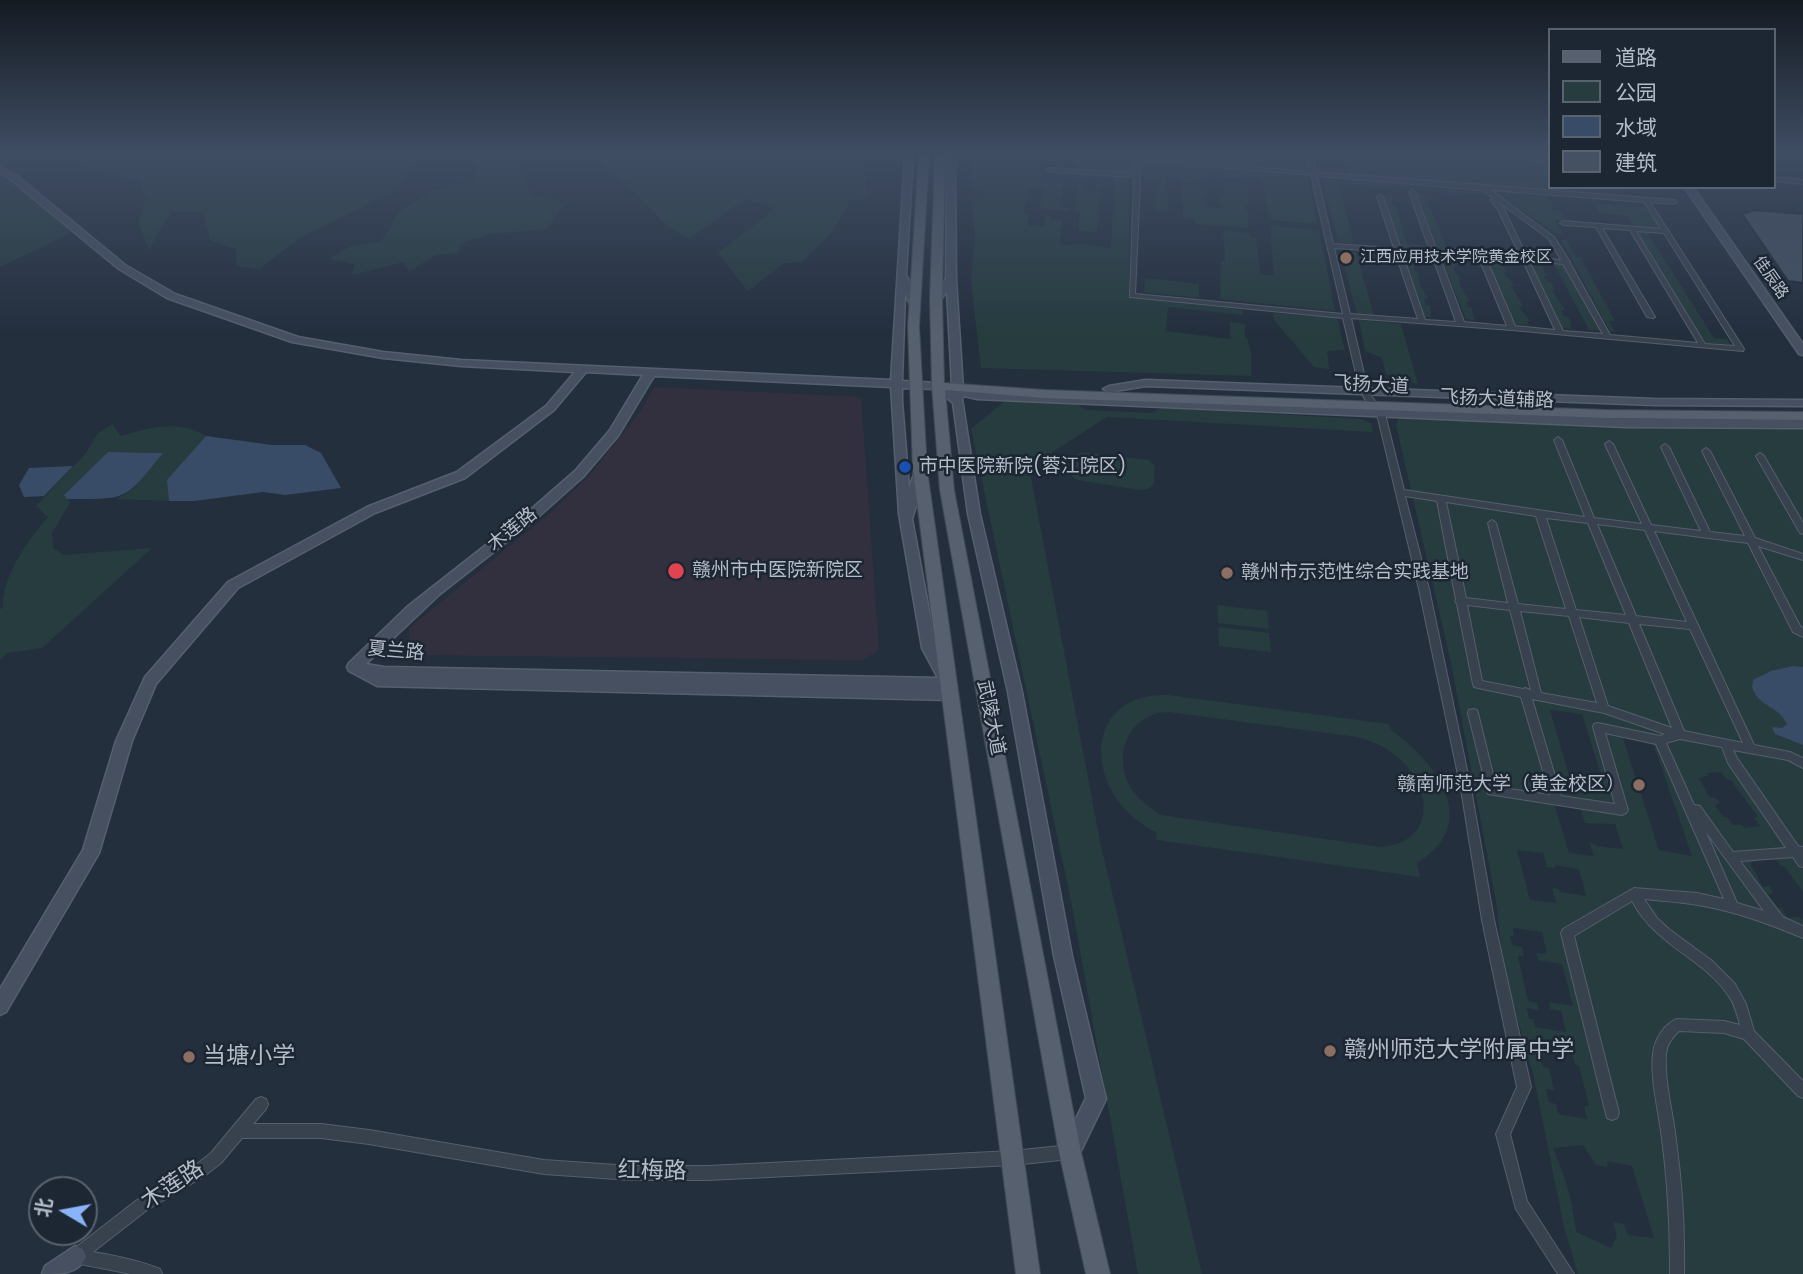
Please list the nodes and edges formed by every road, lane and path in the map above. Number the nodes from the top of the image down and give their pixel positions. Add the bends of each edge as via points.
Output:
1 (58, 214) edge
2 (69, 214) edge
3 (906, 214) edge
4 (922, 214) edge
5 (938, 214) edge
6 (951, 214) edge
7 (1135, 214) edge
8 (1323, 214) edge
9 (1386, 214) edge
10 (1421, 214) edge
11 (1504, 214) edge
12 (1520, 214) edge
13 (1655, 214) edge
14 (1707, 214) edge
15 (1717, 214) edge
16 (1563, 223) dead end
17 (1598, 226) junction
18 (1632, 229) junction
19 (1665, 232) junction
20 (1331, 246) junction
21 (1398, 250) junction
22 (1435, 252) junction
23 (1481, 255) junction
24 (1524, 258) junction
25 (1567, 262) junction
26 (901, 275) junction
27 (951, 279) junction
28 (936, 299) junction
29 (914, 302) junction
30 (1346, 316) junction
31 (1651, 317) dead end
32 (1422, 322) junction
33 (1461, 325) junction
34 (1512, 328) junction
35 (1560, 332) junction
36 (1803, 336) edge
37 (1608, 337) junction
38 (1703, 346) junction
39 (1803, 352) edge
40 (581, 371) junction
41 (649, 374) junction
42 (905, 381) junction
43 (1254, 386) junction
44 (951, 387) junction
45 (1109, 389) junction
46 (1296, 394) junction
47 (1504, 397) junction
48 (1372, 402) junction
49 (1719, 402) junction
50 (1803, 402) edge
51 (1471, 403) junction
52 (1439, 408) junction
53 (1763, 410) junction
54 (1803, 410) edge
55 (1736, 415) junction
56 (1803, 416) edge
57 (1488, 418) junction
58 (1700, 423) junction
59 (1803, 424) edge
60 (1558, 440) dead end
61 (1609, 444) dead end
62 (1665, 447) dead end
63 (1706, 452) dead end
64 (1760, 456) dead end
65 (920, 470) junction
66 (1400, 492) junction
67 (1441, 498) junction
68 (1539, 514) junction
69 (906, 519) junction
70 (1593, 520) junction
71 (1492, 523) dead end
72 (1650, 527) junction
73 (1803, 531) edge
74 (1707, 534) junction
75 (1750, 540) junction
76 (1803, 557) edge
77 (1460, 601) junction
78 (1515, 608) junction
79 (1573, 614) junction
80 (1632, 620) junction
81 (1695, 626) junction
82 (1803, 633) edge
83 (354, 667) joint
84 (950, 689) junction
85 (1525, 692) junction
86 (1537, 695) junction
87 (1604, 709) junction
88 (1473, 713) dead end
89 (1680, 735) junction
90 (1660, 740) junction
91 (1726, 744) junction
92 (1751, 749) junction
93 (1803, 763) edge
94 (1685, 794) junction
95 (1557, 800) junction
96 (1801, 855) edge
97 (1730, 858) junction
98 (1634, 893) junction
99 (1733, 907) junction
100 (1778, 921) junction
101 (1803, 932) edge
102 (0, 1006) edge
103 (1748, 1034) junction
104 (1803, 1091) edge
105 (261, 1104) dead end
106 (1612, 1112) dead end
107 (237, 1131) junction
108 (1070, 1152) junction
109 (1013, 1158) junction
110 (75, 1257) junction
111 (53, 1274) edge
112 (155, 1274) edge
113 (1028, 1274) edge
114 (1098, 1274) edge
115 (1567, 1274) edge
116 (1677, 1274) edge

1 - 40 street via 122,267 170,296 296,340 383,355
2 - 42 street via 129,265 176,294 301,337 462,360
3 - 26 street
4 - 29 main road, 武陵大道
5 - 28 main road, 武陵大道
6 - 27 street
7 - 30 street via 1132,296
8 - 20 street
9 - 21 street
10 - 22 street
11 - 24 street
12 - 25 street via 1552,238
13 - 19 street
14 - 39 street, 佳辰路
15 - 36 street, 佳辰路
16 - 17 street
17 - 18 street
17 - 31 street
18 - 19 street
18 - 38 street
19 - 38 street via 1740,349
20 - 21 street
20 - 30 street
21 - 22 street
21 - 32 street
22 - 23 street
22 - 33 street
23 - 24 street
23 - 34 street
24 - 25 street
24 - 35 street
25 - 37 street
26 - 29 street
26 - 42 street
27 - 28 street
27 - 44 street
28 - 44 main road, 武陵大道
29 - 42 main road, 武陵大道
30 - 32 street
30 - 48 street
32 - 33 street
33 - 34 street
34 - 35 street
35 - 37 street
37 - 38 street
40 - 41 street
40 - 102 street via 550,408 461,475 370,510 233,585 217,600 150,681 124,741 91,853
41 - 42 street
41 - 83 street, 木莲路 via 623,420 575,477 412,611
42 - 44 street
42 - 65 main road, 武陵大道
42 - 69 street
43 - 45 street, 飞扬大道辅路 via 1146,383
43 - 46 street
43 - 48 street, 飞扬大道辅路
44 - 45 main road, 飞扬大道
44 - 48 main road, 飞扬大道 via 1045,394
44 - 108 main road, 武陵大道 via 947,490
44 - 108 street via 974,514 1015,692 1063,956 1096,1099
45 - 46 main road, 飞扬大道
46 - 48 main road, 飞扬大道
47 - 48 street, 飞扬大道辅路
47 - 49 street, 飞扬大道辅路
47 - 51 street
48 - 51 main road, 飞扬大道
48 - 52 main road, 飞扬大道
48 - 57 street, 飞扬大道辅路
48 - 66 street
49 - 50 street, 飞扬大道辅路
49 - 53 street
51 - 53 main road, 飞扬大道
52 - 55 main road, 飞扬大道
52 - 57 street
53 - 54 main road, 飞扬大道
55 - 56 main road, 飞扬大道
55 - 58 street
57 - 58 street, 飞扬大道辅路
58 - 59 street, 飞扬大道辅路
60 - 70 street
61 - 72 street
62 - 74 street
63 - 75 street
64 - 73 street
65 - 69 street
65 - 84 main road, 武陵大道
66 - 67 street
66 - 115 street via 1466,789 1524,1087 1503,1134 1521,1204
67 - 68 street
67 - 77 street
68 - 70 street
68 - 79 street
69 - 84 street via 929,648
70 - 72 street
70 - 80 street
71 - 78 street
72 - 74 street
72 - 81 street
74 - 75 street
75 - 76 street
75 - 82 street via 1796,629
77 - 78 street
77 - 85 street via 1478,684
78 - 79 street
78 - 86 street
79 - 80 street
79 - 87 street
80 - 81 street
80 - 89 street
81 - 92 street
83 - 84 street, 夏兰路 via 384,673
84 - 109 main road, 武陵大道
85 - 86 street
85 - 95 street
86 - 87 street
87 - 89 street
88 - 95 street via 1492,791
89 - 90 street
89 - 91 street
90 - 94 street
90 - 95 street via 1598,726 1622,810
91 - 92 street
91 - 96 street via 1732,760
92 - 93 street
94 - 97 street
94 - 99 street
96 - 97 street
97 - 100 street
98 - 99 street
98 - 103 street via 1672,942 1731,989
98 - 106 street via 1567,933
99 - 100 street
100 - 101 street
103 - 104 street
103 - 116 street via 1724,1027 1677,1025 1664,1037 1661,1076 1670,1143
105 - 107 street, 木莲路
107 - 109 street, 红梅路 via 321,1131 532,1166 631,1173 708,1174
107 - 110 street, 木莲路 via 198,1172 142,1205
108 - 109 street, 红梅路
108 - 114 main road, 武陵大道
109 - 113 main road, 武陵大道
110 - 111 street
110 - 112 street

